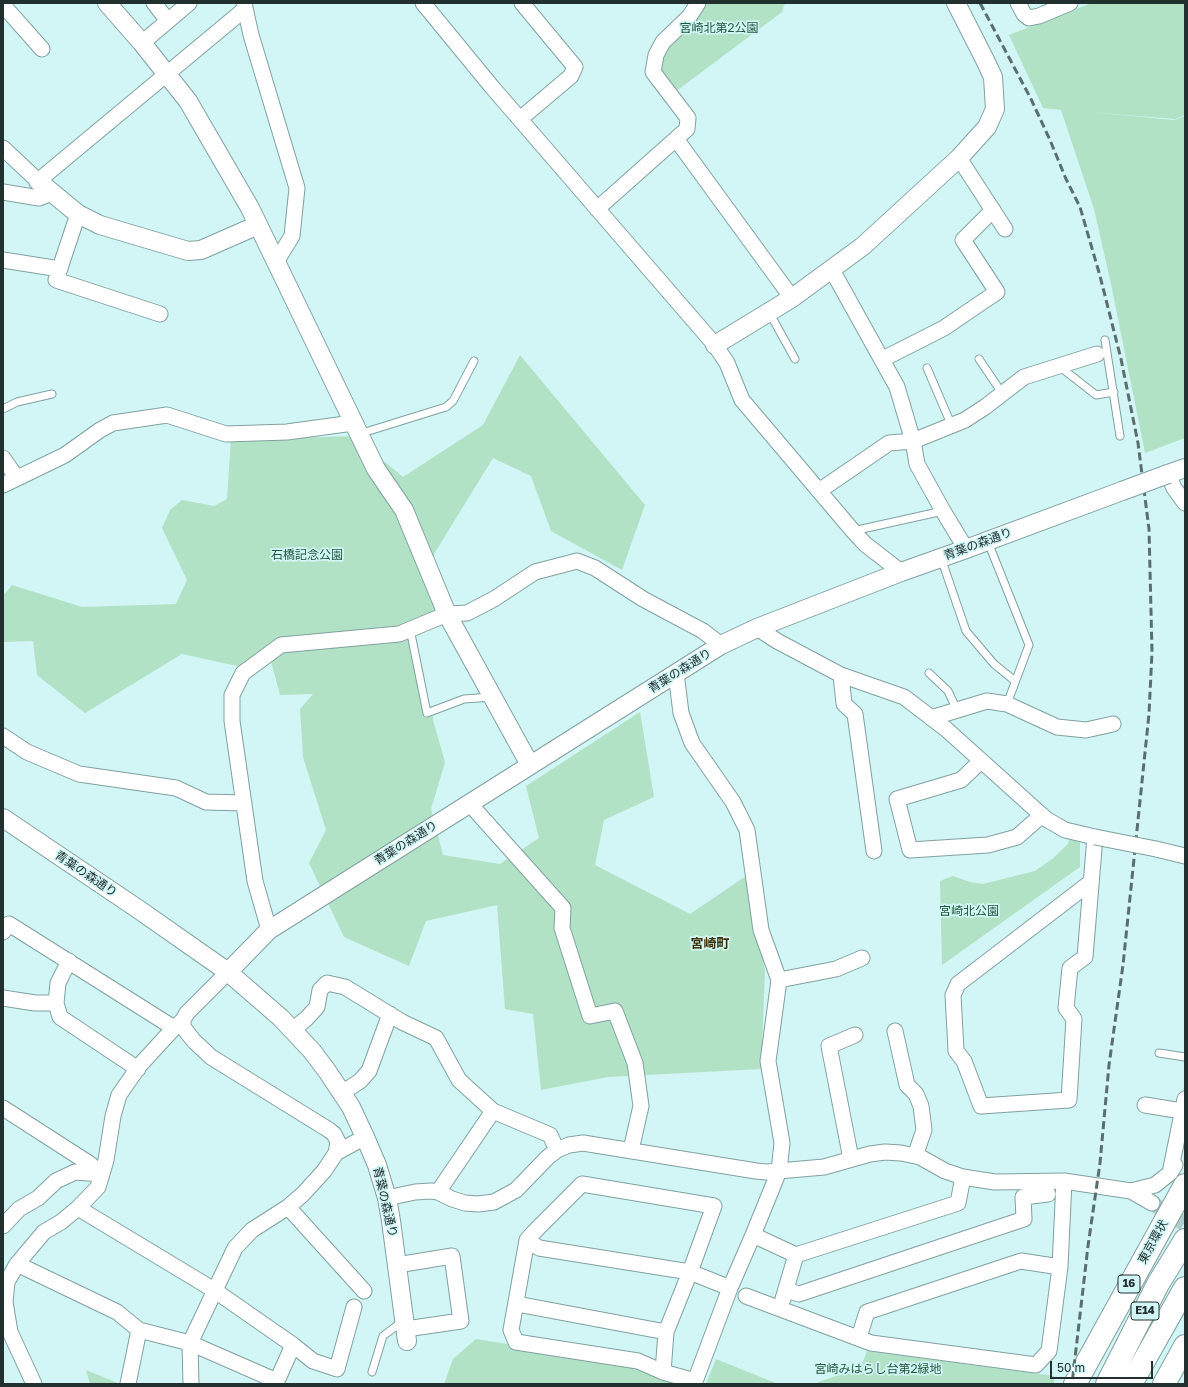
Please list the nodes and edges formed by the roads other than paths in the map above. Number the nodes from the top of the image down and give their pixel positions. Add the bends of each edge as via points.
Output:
1 (107, 3) edge
2 (154, 3) edge
3 (189, 3) edge
4 (423, 3) edge
5 (522, 3) edge
6 (698, 3) edge
7 (956, 3) edge
8 (1018, 3) edge
9 (1070, 3) edge
10 (3, 5) edge
11 (245, 6) edge
12 (168, 21) junction
13 (142, 43) junction
14 (42, 49) dead end
15 (166, 73) junction
16 (520, 119) junction
17 (676, 138) junction
18 (3, 148) edge
19 (959, 158) junction
20 (38, 181) junction
21 (3, 192) edge
22 (52, 193) junction
23 (597, 209) junction
24 (993, 210) junction
25 (78, 214) junction
26 (258, 225) junction
27 (1005, 229) dead end
28 (3, 260) edge
29 (276, 262) junction
30 (60, 269) junction
31 (832, 270) junction
32 (792, 298) junction
33 (769, 312) junction
34 (160, 314) dead end
35 (1105, 340) dead end
36 (715, 345) junction
37 (1097, 354) dead end
38 (795, 359) dead end
39 (883, 359) junction
40 (979, 359) dead end
41 (474, 361) dead end
42 (1059, 366) junction
43 (927, 368) dead end
44 (1114, 392) junction
45 (52, 394) dead end
46 (1002, 394) junction
47 (3, 409) edge
48 (951, 424) junction
49 (356, 429) junction
50 (1120, 436) dead end
51 (913, 441) junction
52 (3, 458) edge
53 (1185, 468) edge
54 (1168, 474) junction
55 (17, 478) junction
56 (3, 485) edge
57 (819, 491) junction
58 (1185, 503) edge
59 (943, 511) junction
60 (853, 531) junction
61 (988, 541) junction
62 (966, 549) junction
63 (941, 558) junction
64 (901, 572) junction
65 (447, 614) junction
66 (757, 628) junction
67 (410, 629) junction
68 (721, 645) junction
69 (676, 673) junction
70 (929, 673) dead end
71 (841, 675) junction
72 (1015, 681) junction
73 (493, 697) junction
74 (1007, 704) junction
75 (957, 710) junction
76 (931, 718) junction
77 (1113, 724) dead end
78 (3, 736) edge
79 (981, 761) junction
80 (530, 765) junction
81 (244, 803) junction
82 (469, 804) junction
83 (1042, 816) junction
84 (3, 818) edge
85 (1094, 837) junction
86 (874, 851) dead end
87 (1185, 856) edge
88 (1091, 882) junction
89 (269, 930) junction
90 (3, 932) edge
91 (862, 958) dead end
92 (69, 962) junction
93 (228, 972) junction
94 (779, 980) junction
95 (3, 998) edge
96 (56, 1003) junction
97 (390, 1014) junction
98 (179, 1024) junction
99 (292, 1030) junction
100 (895, 1031) dead end
101 (854, 1035) dead end
102 (1159, 1053) dead end
103 (1185, 1057) edge
104 (138, 1068) junction
105 (342, 1093) junction
106 (1145, 1105) dead end
107 (1184, 1105) edge
108 (3, 1108) edge
109 (493, 1111) junction
110 (366, 1137) junction
111 (1185, 1149) edge
112 (557, 1150) junction
113 (631, 1150) junction
114 (336, 1153) junction
115 (915, 1156) junction
116 (851, 1159) junction
117 (779, 1171) junction
118 (101, 1174) junction
119 (963, 1177) junction
120 (1178, 1179) edge
121 (1064, 1181) junction
122 (438, 1192) junction
123 (1131, 1192) junction
124 (1048, 1194) dead end
125 (386, 1198) junction
126 (1152, 1203) tunnel mouth
127 (288, 1207) junction
128 (78, 1208) junction
129 (6, 1217) edge
130 (1185, 1226) edge
131 (753, 1235) junction
132 (527, 1240) junction
133 (1185, 1240) edge
134 (796, 1255) junction
135 (17, 1264) junction
136 (397, 1265) junction
137 (1060, 1267) junction
138 (690, 1272) junction
139 (1158, 1284) junction
140 (730, 1288) junction
141 (1185, 1288) edge
142 (214, 1290) junction
143 (786, 1290) junction
144 (364, 1291) dead end
145 (746, 1296) dead end
146 (517, 1304) junction
147 (354, 1307) dead end
148 (779, 1309) junction
149 (139, 1330) junction
150 (406, 1330) junction
151 (666, 1332) junction
152 (858, 1338) junction
153 (190, 1343) junction
154 (293, 1345) junction
155 (1185, 1346) edge
156 (372, 1372) dead end
157 (663, 1372) junction
158 (277, 1383) edge
159 (694, 1383) edge
160 (34, 1384) edge
161 (128, 1384) edge
162 (191, 1384) edge
163 (1075, 1384) edge
164 (1107, 1384) edge
165 (1131, 1384) edge
166 (1164, 1384) edge

1 - 13 street
2 - 12 street
3 - 12 street
4 - 16 street
5 - 16 street via 575,67 571,76
6 - 17 street via 689,17 662,42 656,55 653,72 688,118 687,129
7 - 19 street via 988,65 993,77 995,94 995,109 987,127
8 - 9 street via 1024,14 1030,18
10 - 14 street
11 - 15 street
11 - 29 street via 251,36 297,188 292,236
12 - 13 street
13 - 15 street
15 - 20 street
15 - 26 street via 188,101
16 - 23 street
17 - 23 street
17 - 32 street
18 - 20 street
19 - 24 street
19 - 31 street via 863,246
20 - 22 street
21 - 22 street via 39,198
22 - 25 street
23 - 36 street
24 - 27 street
24 - 39 street via 963,240 997,292 944,328
25 - 26 street via 100,225 188,251 201,250
25 - 30 street
26 - 29 street
28 - 30 street
29 - 49 street
30 - 34 street via 56,280
31 - 32 street
31 - 39 street
32 - 33 street
33 - 36 street
33 - 38 lane
35 - 44 lane
36 - 57 street via 727,363 742,400
37 - 42 street
39 - 51 street via 897,387
40 - 46 lane
41 - 49 lane via 453,401 446,407
42 - 44 lane via 1096,394
42 - 46 street via 1024,377
43 - 48 lane
44 - 50 lane
45 - 47 lane via 17,402
46 - 48 street via 965,420
48 - 51 street
49 - 55 street via 226,434 167,415 113,423 65,455
49 - 65 street via 376,469 404,510
51 - 57 street via 889,444
51 - 59 street via 917,464
52 - 55 street
53 - 54 street, 青葉の森通り
54 - 58 street
54 - 61 street, 青葉の森通り, bridge
55 - 56 street
57 - 60 street
59 - 60 lane
59 - 62 street
60 - 64 street via 865,544
61 - 62 street, 青葉の森通り
61 - 72 lane via 1029,645
62 - 63 street, 青葉の森通り
63 - 64 street, 青葉の森通り
63 - 72 lane via 966,631 994,664
64 - 66 street, 青葉の森通り
65 - 67 street
65 - 68 street via 467,613 535,572 577,561 595,568 643,599 703,631
65 - 73 street
66 - 68 street, 青葉の森通り
66 - 71 street
67 - 73 lane via 427,713 464,699
67 - 81 street via 399,634 281,645 243,673 232,695 232,721
68 - 69 street, 青葉の森通り
69 - 80 street, 青葉の森通り
69 - 94 street via 681,713 692,743 733,802 748,830 761,930
70 - 75 lane via 948,691
71 - 76 street via 904,698
71 - 86 street via 844,704 855,714
72 - 74 lane
73 - 80 street
74 - 75 street via 987,701
74 - 77 street via 1057,727 1086,730
75 - 76 street
76 - 79 street
78 - 81 street via 27,752 79,774 176,788 206,802
79 - 83 street
79 - 83 street via 961,780 897,799 910,850 988,845 1017,837
80 - 82 street, 青葉の森通り
81 - 89 street via 255,881
82 - 89 street, 青葉の森通り
82 - 113 street via 563,908 562,928 590,1016 615,1011 635,1063 641,1106
83 - 85 street via 1066,830
84 - 93 street, 青葉の森通り
85 - 87 street, bridge
85 - 88 street
88 - 88 street via 1085,957 1070,968 1066,1008 1074,1019 1069,1100 981,1106 964,1061 956,1051 953,995 958,984
89 - 93 street, 青葉の森通り
90 - 92 street via 9,924
91 - 94 street via 836,969
92 - 96 street via 58,983
92 - 98 street
93 - 98 street
93 - 99 street, 青葉の森通り via 269,1006
94 - 117 street via 768,1061 782,1143
95 - 96 street
96 - 104 street via 60,1017
97 - 99 street via 345,987 327,983 320,990 317,1007
97 - 105 street via 369,1071 360,1081
97 - 109 street via 436,1038 459,1080
98 - 104 street
98 - 114 street via 211,1057 334,1134 338,1142
99 - 105 street, 青葉の森通り via 328,1071
100 - 115 street via 907,1084 916,1094 921,1106 924,1130
101 - 116 street via 829,1046
102 - 103 lane
104 - 118 street via 120,1095
105 - 110 street, 青葉の森通り
106 - 107 street
107 - 120 street
108 - 118 street via 90,1164
109 - 112 street via 550,1135
109 - 122 street
110 - 114 street
110 - 125 street, 青葉の森通り
111 - 120 street
112 - 113 street via 583,1143
112 - 122 street via 516,1190 494,1202 465,1203
113 - 117 street via 756,1171
114 - 127 street via 324,1171
115 - 116 street via 885,1152
115 - 119 street
116 - 117 street via 824,1167
117 - 131 street
118 - 128 street via 98,1187
118 - 129 street via 75,1172 56,1181 38,1198
119 - 121 street via 995,1182
119 - 134 street via 958,1203
120 - 123 street
120 - 163 highway, 東京環状 / 16
121 - 123 street
121 - 137 street
122 - 125 street via 423,1191
123 - 126 street
124 - 143 street via 1023,1197 1024,1219 799,1294
125 - 136 street, 青葉の森通り
127 - 142 street via 252,1230 235,1248
127 - 144 street
128 - 135 street via 44,1232
128 - 142 street
130 - 139 highway via 1165,1260
131 - 134 street
131 - 140 street
132 - 138 street via 539,1248
132 - 138 street via 582,1184 714,1206
132 - 146 street
133 - 139 highway, E14
134 - 143 street
135 - 149 street via 117,1312
135 - 160 street via 7,1282 5,1302 10,1332
136 - 150 street, 青葉の森通り
136 - 150 street via 452,1256 461,1321
137 - 152 street via 1021,1260 867,1312
137 - 152 street via 1049,1351 1036,1365
138 - 140 street
138 - 151 street
139 - 164 highway, E14
140 - 159 street
141 - 165 highway, E14
142 - 153 street
142 - 154 street
143 - 148 street
145 - 148 street
146 - 151 street
146 - 157 street via 511,1330 516,1342 638,1361
147 - 154 street via 337,1369 313,1361
148 - 152 street
149 - 153 street
149 - 161 street
150 - 156 lane via 383,1336
151 - 157 street
153 - 158 street
153 - 162 street
154 - 158 street
155 - 166 highway
157 - 159 street

